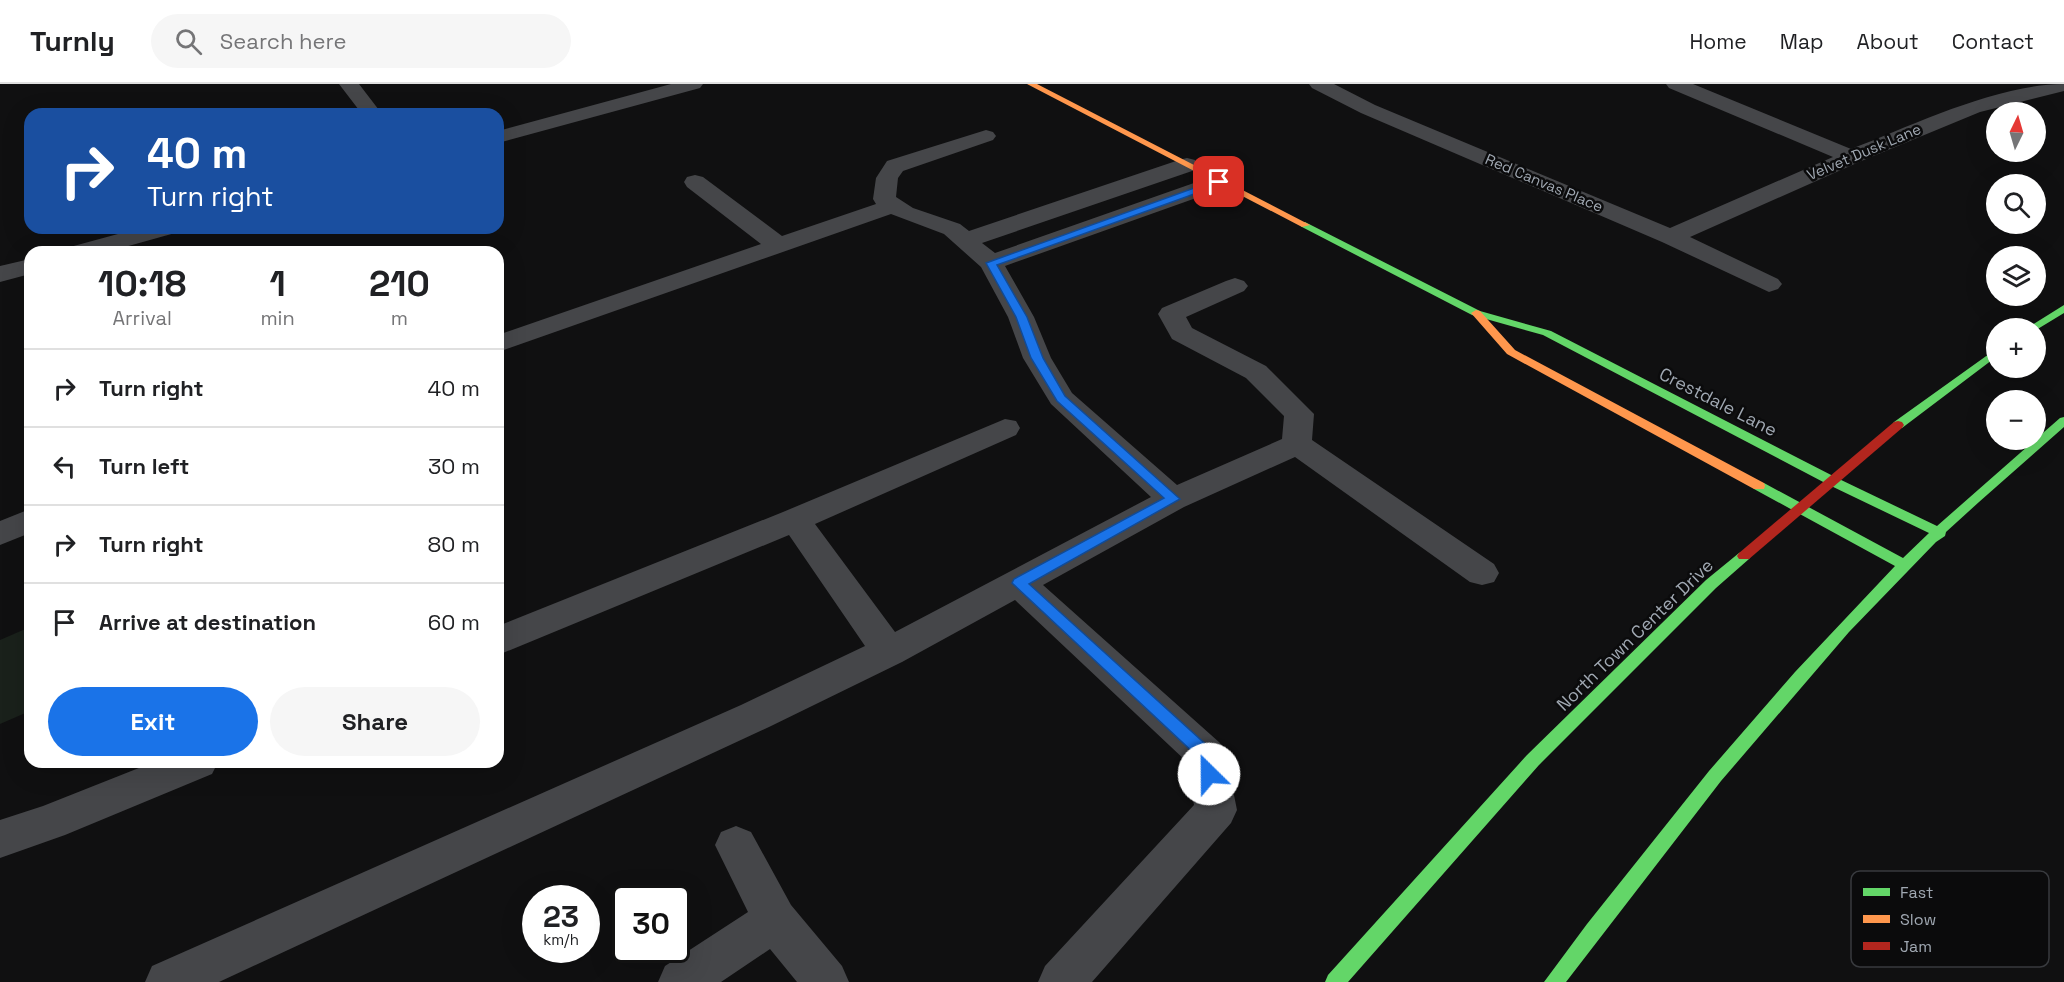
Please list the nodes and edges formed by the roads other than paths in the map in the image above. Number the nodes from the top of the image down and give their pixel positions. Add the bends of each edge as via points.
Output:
1 (349, 84) edge
2 (693, 84) edge
3 (1031, 84) edge
4 (1319, 84) edge
5 (1676, 84) edge
6 (1995, 84) edge
7 (2064, 85) edge
8 (2026, 96) junction
9 (367, 108) edge
10 (504, 135) edge
11 (986, 136) dead end
12 (1851, 157) junction
13 (1186, 165) junction
14 (694, 182) dead end
15 (1219, 182) junction
16 (894, 206) junction
17 (145, 234) edge
18 (1670, 237) junction
19 (966, 240) junction
20 (102, 246) edge
21 (779, 246) junction
22 (991, 263) junction
23 (24, 268) edge
24 (0, 274) edge
25 (1769, 284) dead end
26 (1235, 286) dead end
27 (2064, 308) edge
28 (1476, 313) junction
29 (2046, 319) edge
30 (504, 334) edge
31 (1986, 359) edge
32 (2064, 421) edge
33 (1005, 428) dead end
34 (1297, 444) junction
35 (1832, 481) junction
36 (1173, 499) junction
37 (1798, 509) junction
38 (795, 520) junction
39 (24, 523) edge
40 (1940, 532) junction
41 (0, 534) edge
42 (1905, 565) junction
43 (1482, 573) dead end
44 (1019, 583) junction
45 (504, 639) edge
46 (889, 652) junction
47 (183, 768) edge
48 (0, 839) edge
49 (736, 845) dead end
50 (775, 920) junction
51 (168, 982) edge
52 (681, 982) edge
53 (826, 982) edge
54 (1061, 982) edge
55 (1335, 982) edge
56 (1554, 982) edge

1 - 9 street
2 - 10 street
3 - 13 main road, Crestdale Lane
4 - 18 street, Red Canvas Place via 1378,113
5 - 12 street
6 - 8 street
7 - 8 street, Velvet Dusk Lane
8 - 12 street, Velvet Dusk Lane via 1973,108
11 - 16 street via 896,166 887,178 884,199
12 - 18 street, Velvet Dusk Lane
13 - 15 main road, Crestdale Lane
13 - 19 street
14 - 21 street
15 - 22 street
15 - 28 main road, Crestdale Lane
16 - 19 street via 952,229
16 - 21 street
17 - 20 street
18 - 25 street, Red Canvas Place
19 - 22 street
21 - 30 street
22 - 36 street via 1061,398
23 - 24 street
26 - 34 street via 1171,314 1182,333 1256,372 1299,414
27 - 29 main road
28 - 35 main road, Crestdale Lane via 1546,333
28 - 37 main road, Crestdale Lane via 1511,352
31 - 35 main road, North Town Center Drive via 1905,419
32 - 40 main road
33 - 38 street
34 - 36 street
34 - 43 street
35 - 37 main road, North Town Center Drive
35 - 40 main road, Crestdale Lane
36 - 44 street
37 - 42 main road, Crestdale Lane
37 - 55 main road, North Town Center Drive via 1711,584 1533,760
38 - 45 street
38 - 46 street
39 - 41 street
40 - 42 main road
42 - 56 main road via 1867,602 1723,764
44 - 46 street
44 - 54 street via 1206,755 1216,810
46 - 51 street
47 - 48 street
49 - 50 street
50 - 52 street
50 - 53 street

